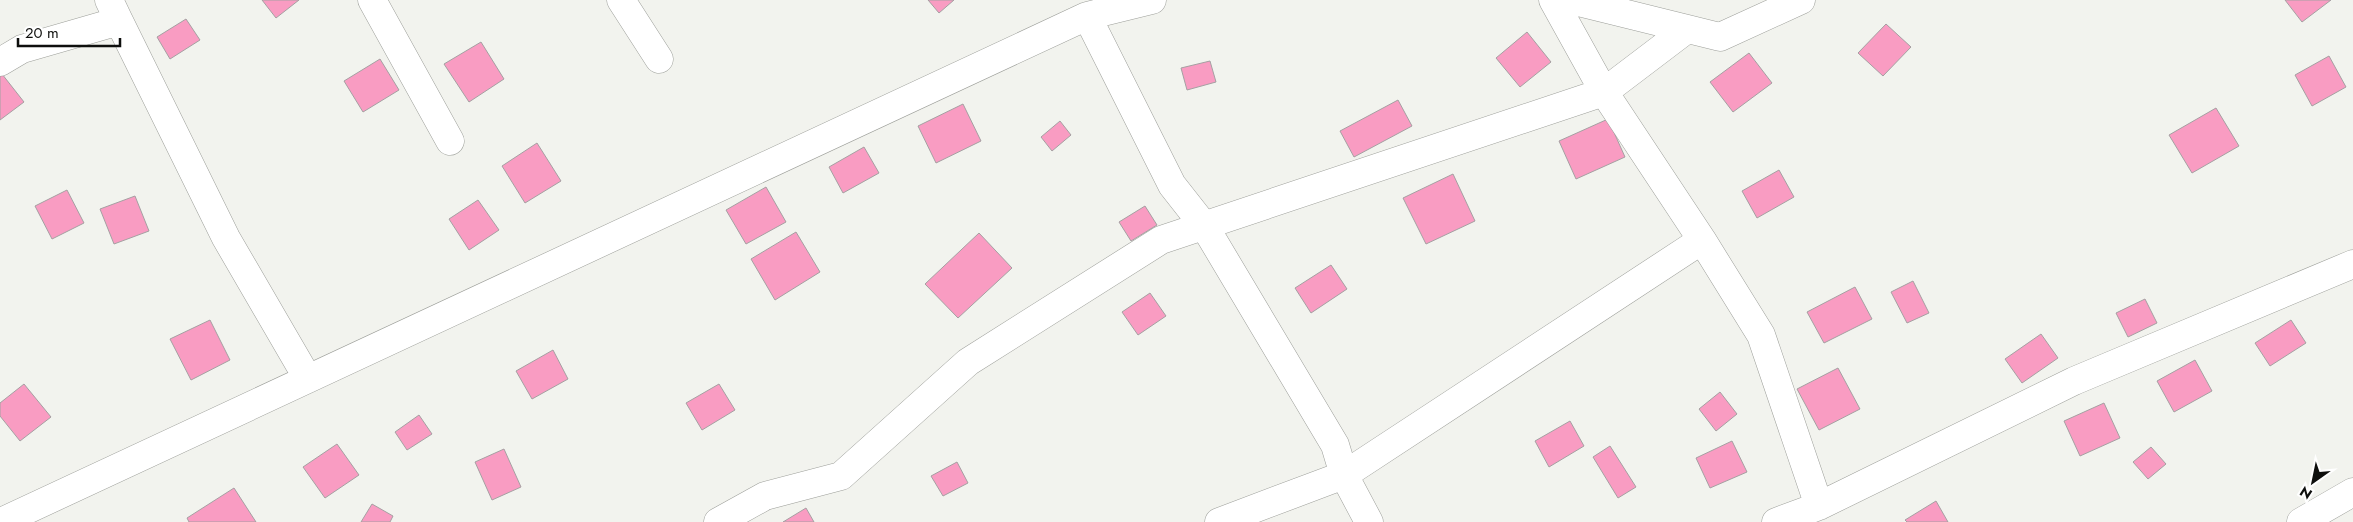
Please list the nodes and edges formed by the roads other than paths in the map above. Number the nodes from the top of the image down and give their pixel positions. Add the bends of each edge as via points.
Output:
1 (372, 0) edge
2 (620, 0) edge
3 (1152, 0) edge
4 (1553, 0) edge
5 (1570, 0) edge
6 (1801, 0) edge
7 (114, 10) edge
8 (1086, 16) junction
9 (1687, 29) junction
10 (660, 59) dead end
11 (0, 62) edge
12 (1604, 92) junction
13 (450, 141) dead end
14 (1205, 227) junction
15 (1702, 240) junction
16 (2353, 264) edge
17 (308, 379) junction
18 (1344, 475) junction
19 (2353, 492) edge
20 (1819, 506) junction
21 (1, 522) edge
22 (718, 522) edge
23 (1219, 522) edge
24 (1369, 522) edge
25 (1776, 522) edge
26 (2301, 522) edge

1 - 13 street
2 - 10 street
3 - 8 street
4 - 12 street
5 - 9 street
6 - 9 street via 1720,38
7 - 11 street via 22,49
7 - 17 street via 226,238
8 - 14 street via 1172,185
8 - 17 street
9 - 12 street
12 - 14 street
12 - 15 street
14 - 18 street via 1336,445
14 - 22 street via 1161,240 968,362 842,476 765,496
15 - 18 street
15 - 20 street via 1760,335
16 - 20 street via 2074,380
17 - 21 street
18 - 23 street
18 - 24 street
19 - 26 street
20 - 25 street

